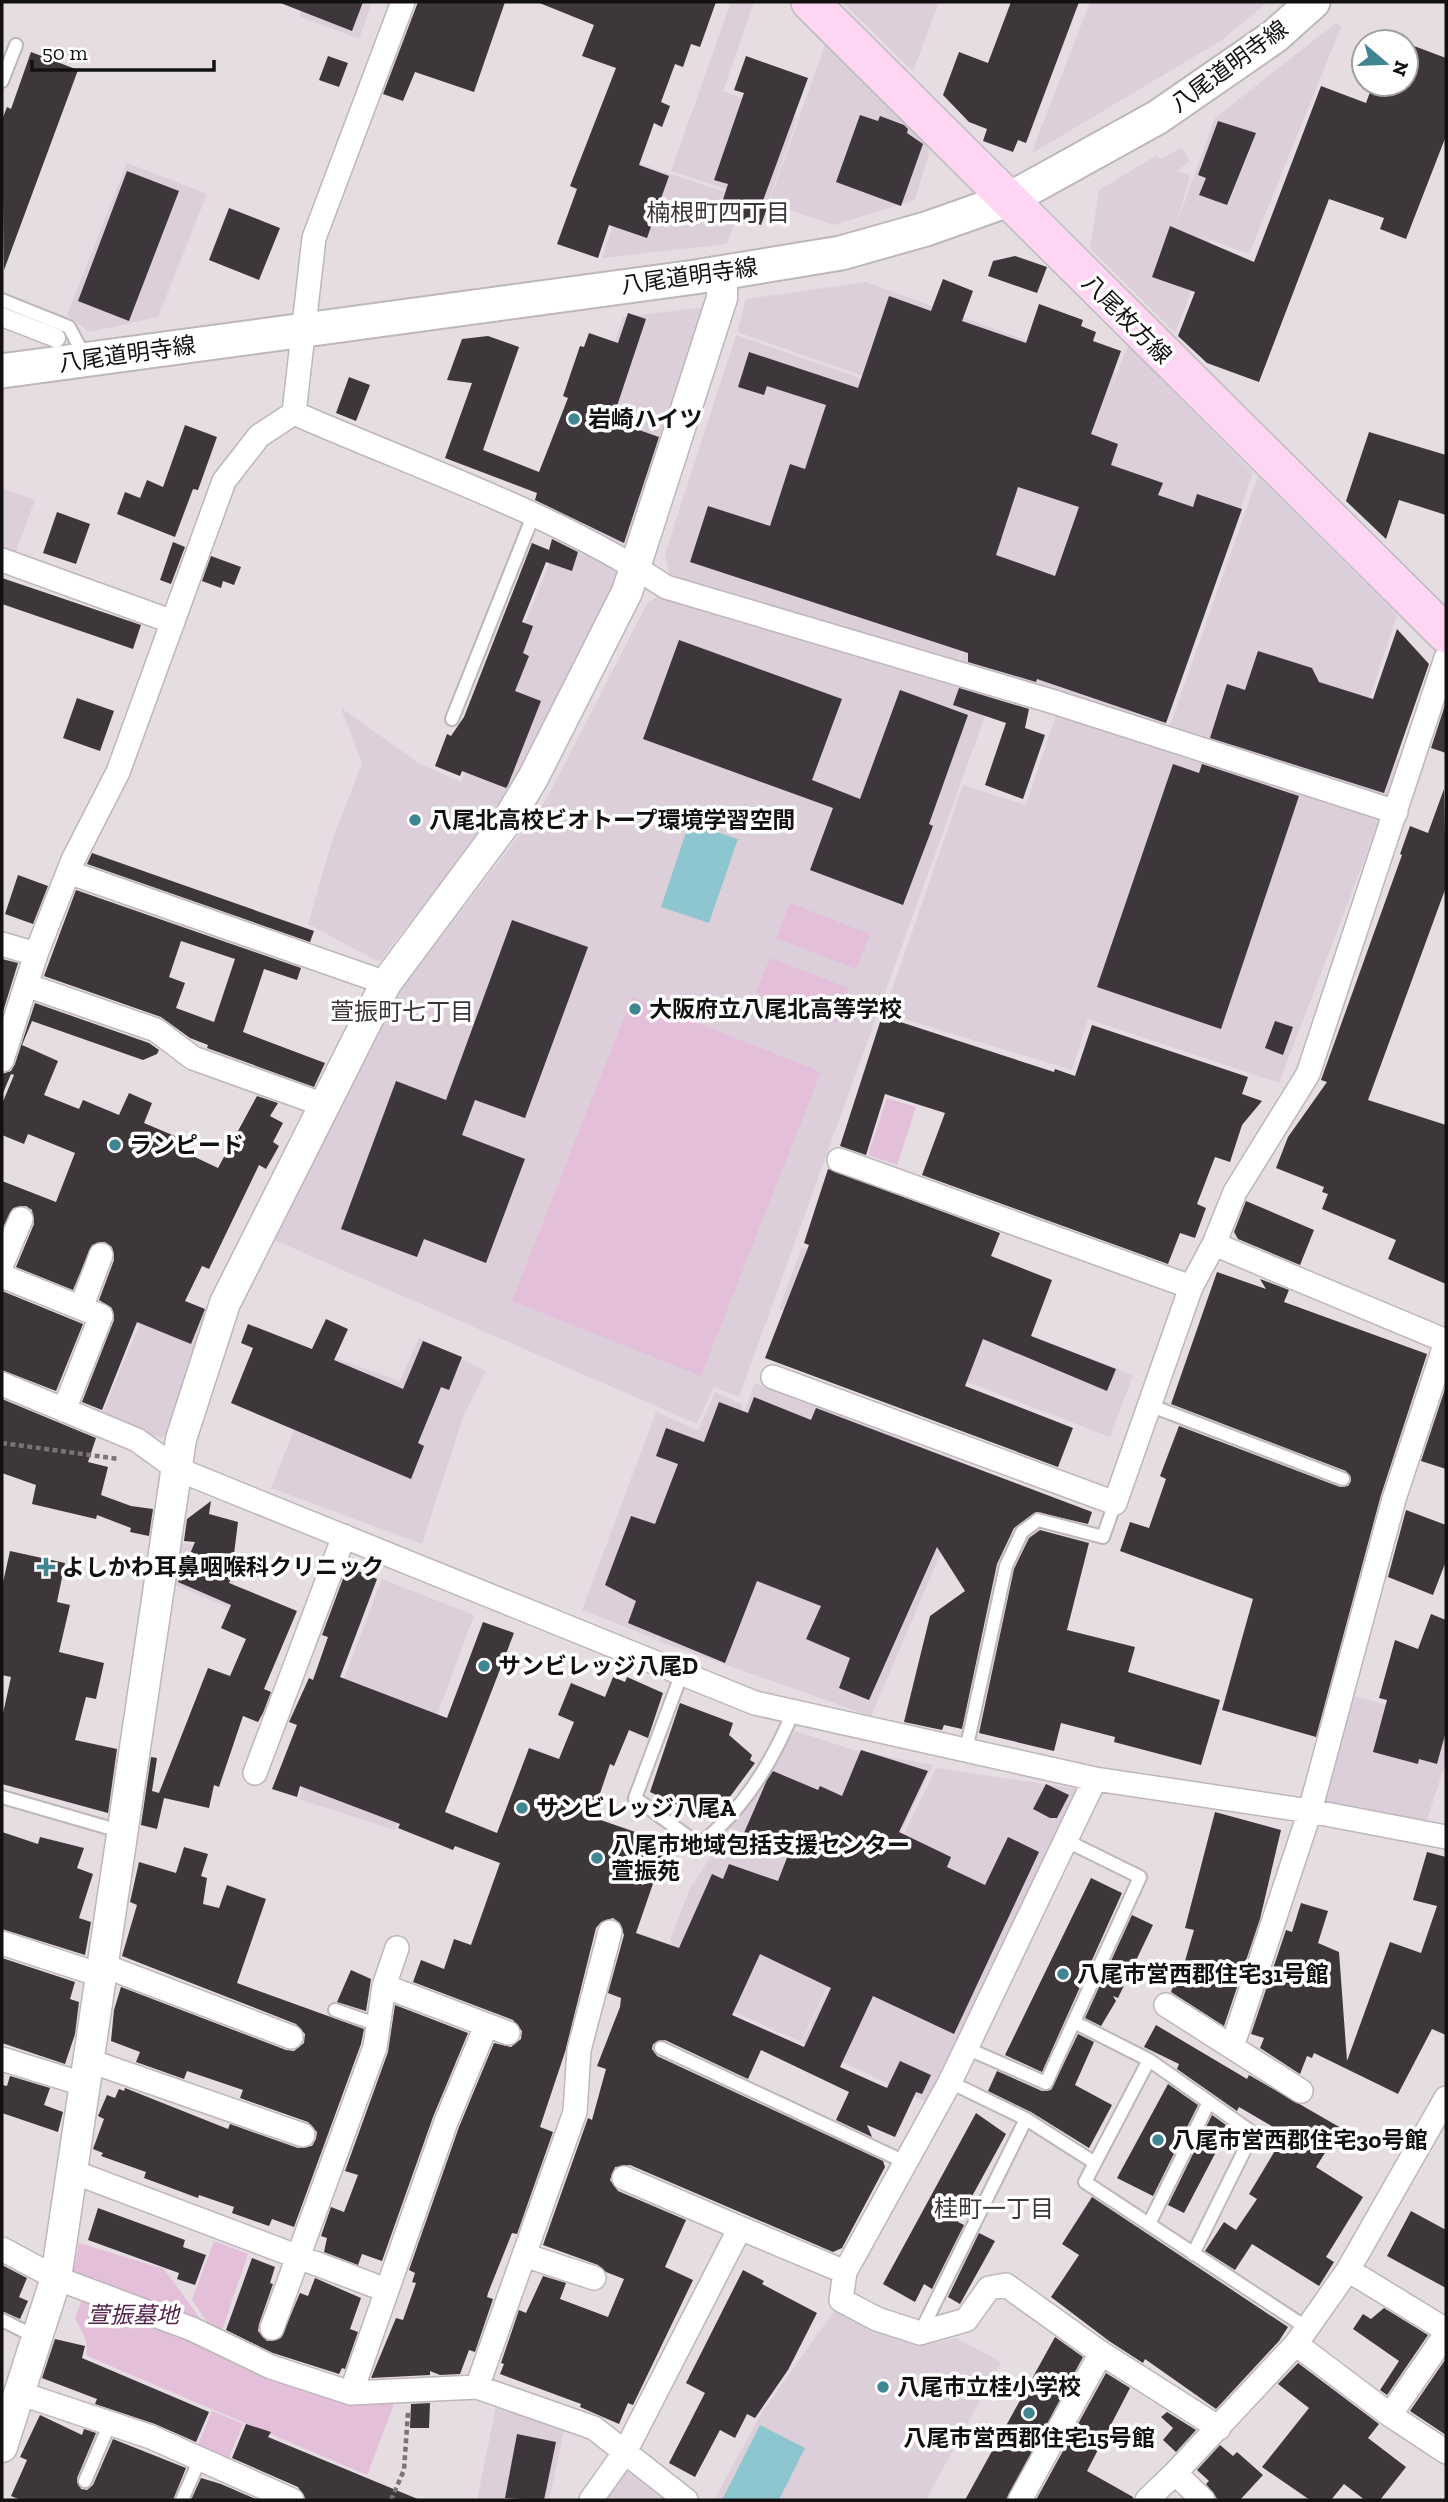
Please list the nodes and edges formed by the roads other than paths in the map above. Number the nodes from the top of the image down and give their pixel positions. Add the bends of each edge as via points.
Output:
1 (403, 2) edge
2 (810, 2) edge
3 (1313, 2) edge
4 (16, 45) dead end
5 (2, 81) edge
6 (1007, 200) junction
7 (722, 272) junction
8 (2, 300) edge
9 (2, 317) edge
10 (301, 329) junction
11 (56, 338) dead end
12 (86, 360) junction
13 (2, 372) edge
14 (294, 413) junction
15 (533, 516) junction
16 (2, 560) edge
17 (637, 568) junction
18 (173, 622) junction
19 (1446, 634) edge
20 (1446, 658) edge
21 (452, 719) dead end
22 (1396, 812) junction
23 (68, 872) junction
24 (2, 944) edge
25 (36, 954) junction
26 (386, 983) junction
27 (26, 985) junction
28 (2, 1060) edge
29 (324, 1105) junction
30 (839, 1160) dead end
31 (21, 1219) dead end
32 (1214, 1244) junction
33 (101, 1255) dead end
34 (2, 1264) edge
35 (2, 1276) edge
36 (1191, 1286) junction
37 (81, 1308) junction
38 (1446, 1342) edge
39 (774, 1377) dead end
40 (2, 1384) edge
41 (1149, 1405) junction
42 (64, 1410) junction
43 (177, 1469) junction
44 (1343, 1479) dead end
45 (1115, 1503) junction
46 (344, 1536) junction
47 (682, 1674) junction
48 (793, 1712) junction
49 (966, 1750) junction
50 (255, 1773) dead end
51 (1095, 1779) junction
52 (2, 1797) edge
53 (1310, 1811) junction
54 (123, 1832) junction
55 (1446, 1837) edge
56 (1065, 1840) junction
57 (610, 1932) dead end
58 (2, 1943) edge
59 (397, 1948) dead end
60 (101, 1970) junction
61 (384, 1986) junction
62 (1166, 2005) dead end
63 (335, 2010) dead end
64 (1074, 2022) junction
65 (379, 2025) junction
66 (486, 2026) junction
67 (508, 2034) dead end
68 (291, 2037) dead end
69 (1232, 2047) junction
70 (661, 2048) dead end
71 (966, 2048) junction
72 (2, 2059) edge
73 (1149, 2060) junction
74 (85, 2072) junction
75 (950, 2082) junction
76 (1301, 2091) dead end
77 (1446, 2100) edge
78 (1209, 2102) junction
79 (1026, 2119) junction
80 (303, 2135) dead end
81 (905, 2162) junction
82 (1095, 2163) junction
83 (71, 2171) junction
84 (624, 2178) dead end
85 (1149, 2224) junction
86 (740, 2228) junction
87 (2, 2249) edge
88 (1193, 2254) junction
89 (524, 2255) junction
90 (299, 2258) junction
91 (1348, 2270) junction
92 (845, 2272) junction
93 (56, 2278) junction
94 (594, 2278) dead end
95 (386, 2290) junction
96 (2, 2320) edge
97 (272, 2328) dead end
98 (1446, 2332) edge
99 (920, 2333) junction
100 (1302, 2336) junction
101 (37, 2337) junction
102 (1101, 2353) junction
103 (477, 2387) junction
104 (19, 2393) junction
105 (351, 2393) junction
106 (1390, 2415) junction
107 (110, 2423) junction
108 (1219, 2428) junction
109 (2, 2447) edge
110 (625, 2452) junction
111 (1446, 2452) edge
112 (200, 2459) junction
113 (1175, 2473) junction
114 (85, 2481) dead end
115 (182, 2500) edge
116 (290, 2500) edge
117 (591, 2500) edge
118 (686, 2500) edge
119 (1020, 2500) edge
120 (1147, 2500) edge
121 (1203, 2500) edge

1 - 10 street via 314,238
2 - 6 main road, 八尾枚方線
3 - 6 main road, 八尾道明寺線 via 1275,36 1158,117
4 - 5 lane
6 - 7 main road, 八尾道明寺線 via 841,253
6 - 19 main road, 八尾枚方線
7 - 10 main road, 八尾道明寺線
7 - 17 street via 722,298
8 - 12 lane via 69,327
9 - 11 street
10 - 12 main road, 八尾道明寺線
10 - 14 street
12 - 13 main road, 八尾道明寺線
14 - 15 street via 469,484
14 - 18 street via 259,436 224,481
15 - 17 street
15 - 21 lane
16 - 18 street
17 - 22 street via 666,587 1051,701
17 - 26 street via 509,818
18 - 23 street via 118,772
20 - 22 street
22 - 32 street via 1308,1074 1235,1192
23 - 25 street
23 - 26 street
24 - 25 street
25 - 27 street
26 - 29 street
27 - 28 street
27 - 29 street via 156,1030 193,1058
29 - 43 street via 225,1303 181,1439
30 - 36 street
31 - 34 street
32 - 36 street
32 - 38 street
33 - 37 street
35 - 37 street
36 - 41 street
37 - 42 street via 101,1315
38 - 53 street via 1394,1499
39 - 45 street
40 - 42 street
41 - 44 lane
41 - 45 street
42 - 43 street via 137,1440
43 - 46 street
43 - 54 street
45 - 49 lane via 1103,1537 1038,1520 1022,1532 1006,1566
46 - 47 street
46 - 50 street via 316,1640 283,1727
47 - 48 street via 755,1703
47 - 48 lane via 635,1798 701,1843 748,1794 782,1740
48 - 49 street
49 - 51 street
51 - 53 street
51 - 56 street
52 - 54 lane
53 - 55 street
53 - 69 street
54 - 60 street
56 - 64 lane via 1140,1877
56 - 71 street
57 - 89 street via 579,2050 575,2112
58 - 60 street
59 - 61 street
60 - 68 street
60 - 74 street
61 - 65 street
61 - 66 street
62 - 69 street
63 - 65 lane
64 - 71 lane via 1046,2083
64 - 73 lane
65 - 90 street
66 - 67 street
66 - 95 street
69 - 76 street
70 - 81 lane
71 - 75 street
72 - 74 street
73 - 78 lane
73 - 82 lane
74 - 80 street
74 - 83 street
75 - 79 lane
75 - 81 street
77 - 91 street
78 - 85 lane
78 - 88 lane via 1253,2133
79 - 82 lane
79 - 99 lane
81 - 92 street
82 - 85 lane via 1085,2182
83 - 90 street
83 - 93 street
84 - 86 street
85 - 88 lane
86 - 92 street
86 - 110 street
87 - 93 street
88 - 100 lane
89 - 94 street
89 - 103 street
90 - 95 street
90 - 97 street
91 - 98 street
91 - 100 street
92 - 99 street via 841,2300 877,2319
93 - 101 street
93 - 105 street via 192,2329 271,2367
95 - 105 street
96 - 101 lane
98 - 106 street
99 - 102 street via 966,2320 989,2288 1006,2285
100 - 106 street
100 - 108 street
101 - 104 street
102 - 108 street
102 - 119 street
103 - 105 street
103 - 110 street via 594,2428
104 - 107 street
104 - 109 street
106 - 111 street
107 - 112 street
107 - 114 lane
108 - 113 street
110 - 117 street
110 - 118 street
112 - 115 lane
112 - 116 street
113 - 120 street
113 - 121 street

